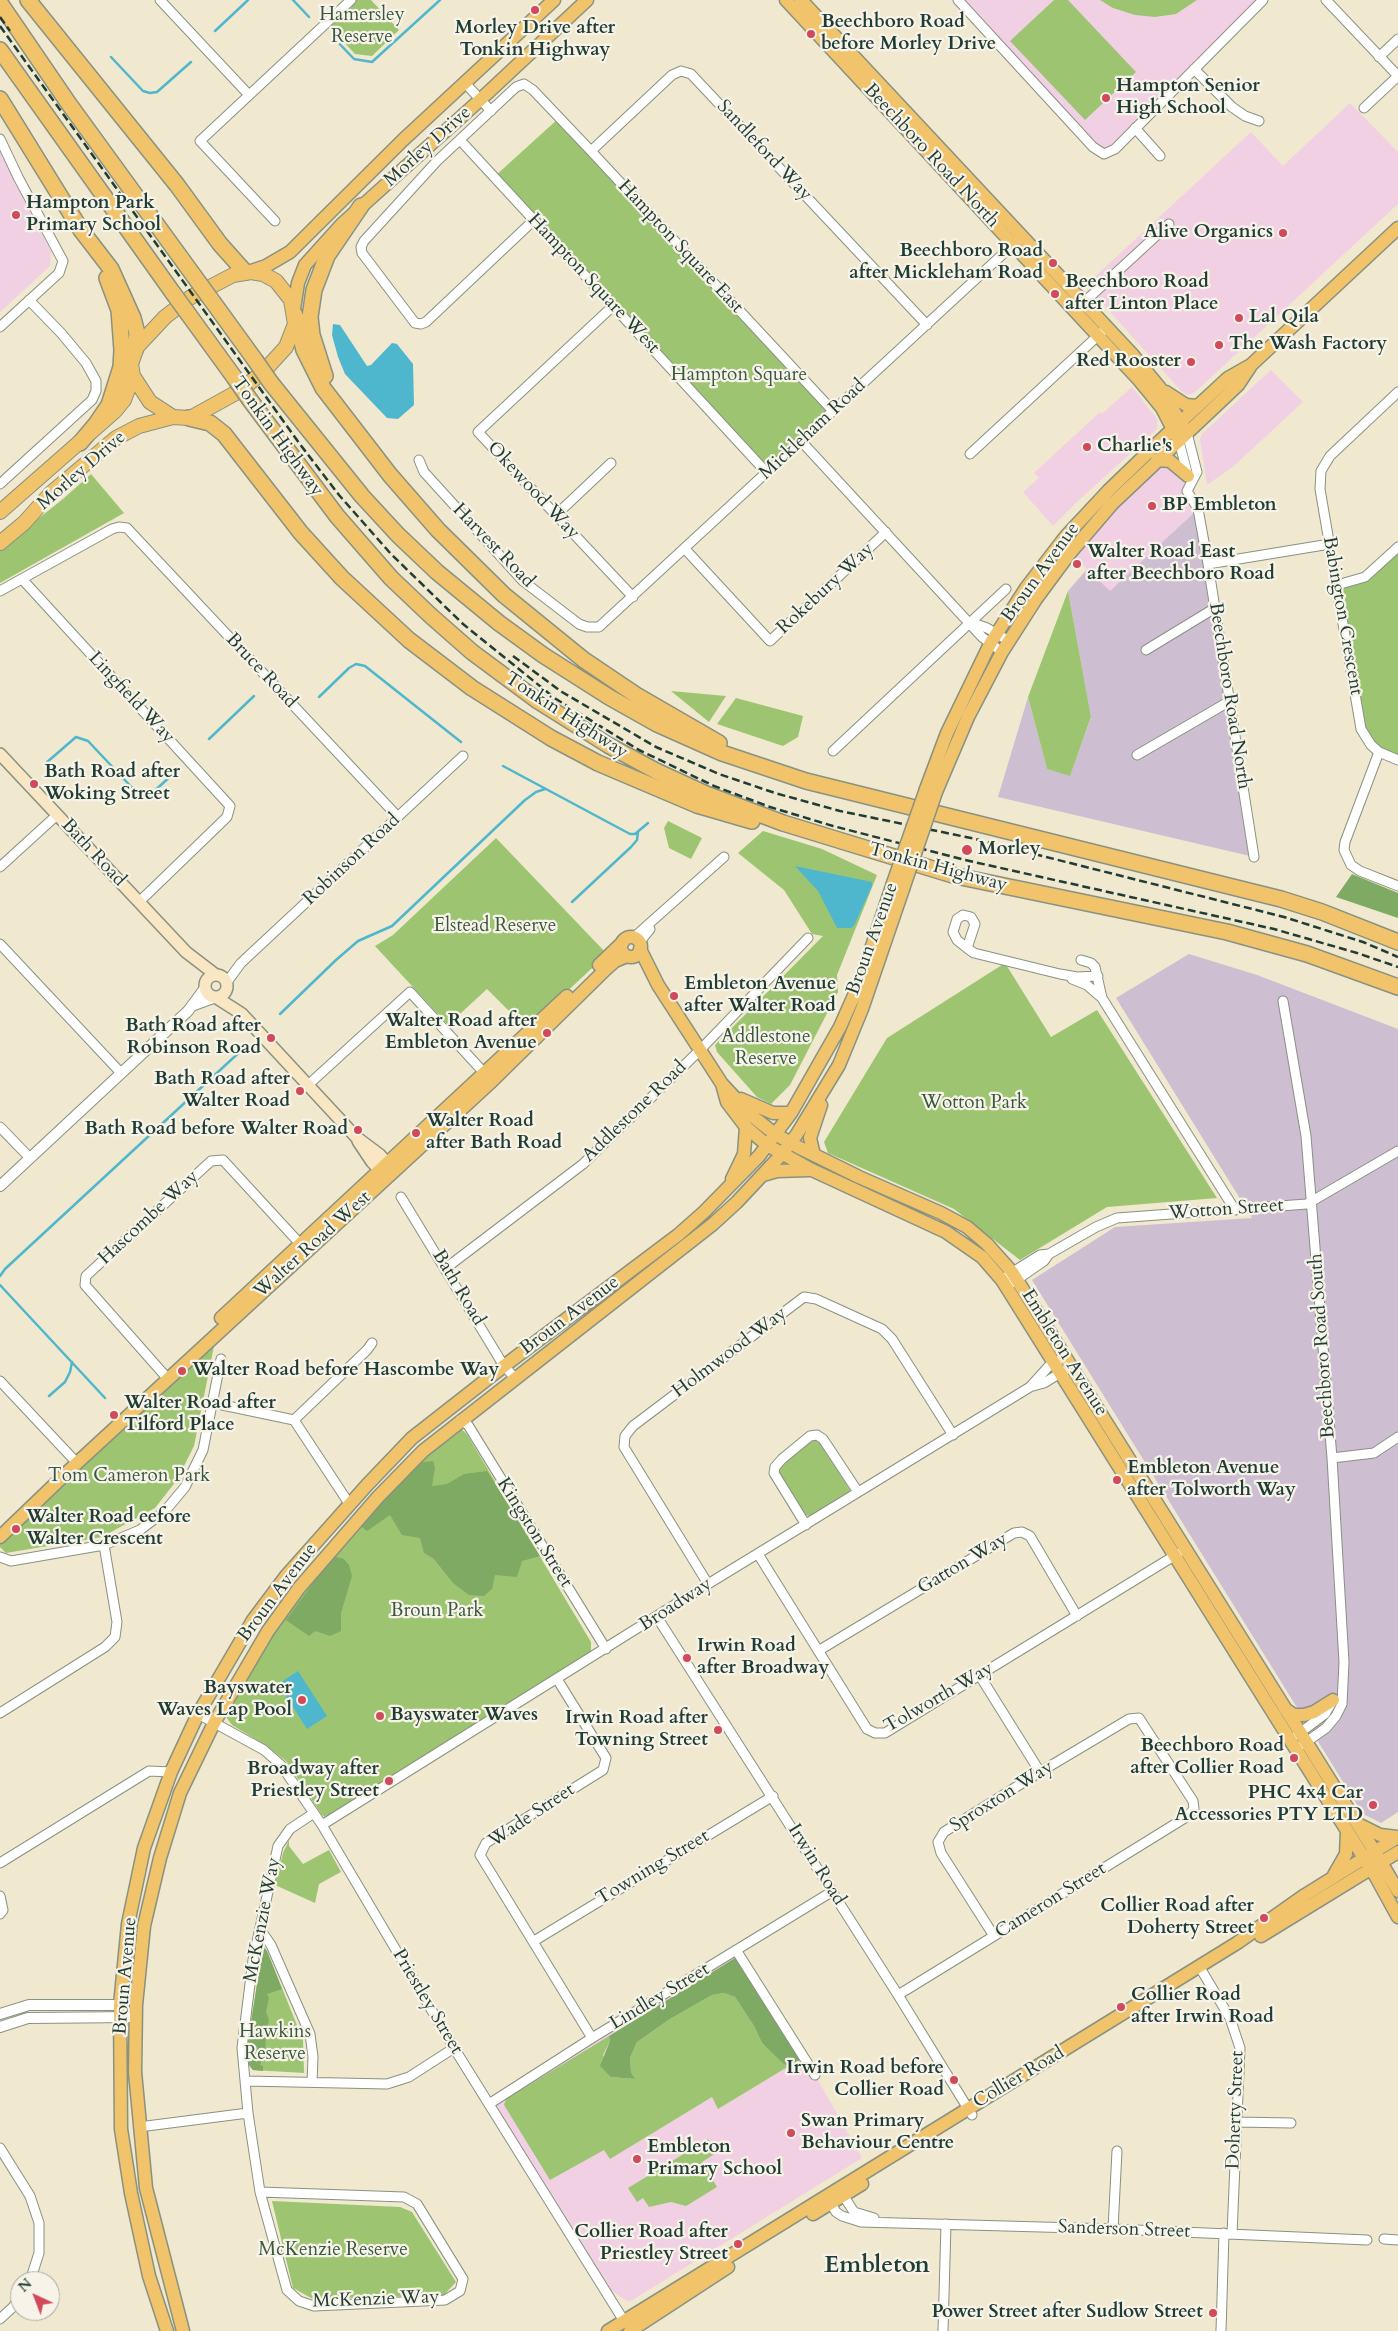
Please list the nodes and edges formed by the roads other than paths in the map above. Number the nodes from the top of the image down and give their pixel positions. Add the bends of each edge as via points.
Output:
1 (28, 0) edge
2 (160, 0) edge
3 (351, 0) edge
4 (554, 0) edge
5 (587, 0) edge
6 (786, 0) edge
7 (801, 0) edge
8 (958, 0) edge
9 (1263, 0) edge
10 (1326, 0) edge
11 (0, 3) edge
12 (1398, 39) edge
13 (0, 50) edge
14 (1379, 57) junction
15 (1194, 68) junction
16 (1398, 76) edge
17 (465, 83) junction
18 (249, 95) junction
19 (0, 99) edge
20 (480, 100) junction
21 (1364, 108) dead end
22 (491, 111) junction
23 (1259, 121) dead end
24 (1135, 128) junction
25 (0, 140) edge
26 (460, 140) junction
27 (591, 151) junction
28 (1160, 156) dead end
29 (361, 206) junction
30 (534, 220) junction
31 (275, 221) dead end
32 (1169, 224) dead end
33 (1398, 228) edge
34 (1018, 241) junction
35 (96, 250) junction
36 (247, 272) junction
37 (30, 300) junction
38 (613, 306) junction
39 (1080, 306) junction
40 (294, 312) junction
41 (927, 325) junction
42 (0, 327) edge
43 (1103, 332) junction
44 (135, 350) junction
45 (1251, 365) junction
46 (133, 376) junction
47 (1160, 388) junction
48 (1398, 392) edge
49 (1198, 406) junction
50 (833, 411) junction
51 (181, 417) junction
52 (350, 421) junction
53 (1180, 431) junction
54 (801, 441) junction
55 (80, 442) junction
56 (970, 454) dead end
57 (419, 460) dead end
58 (1158, 460) junction
59 (611, 464) dead end
60 (767, 473) junction
61 (1191, 479) junction
62 (0, 484) edge
63 (0, 512) edge
64 (556, 515) junction
65 (886, 532) junction
66 (0, 543) edge
67 (1330, 544) junction
68 (1398, 548) edge
69 (685, 549) junction
70 (1208, 564) junction
71 (22, 579) junction
72 (1337, 585) junction
73 (1006, 589) dead end
74 (0, 591) edge
75 (633, 597) junction
76 (1214, 608) junction
77 (969, 621) junction
78 (605, 623) joint
79 (994, 639) junction
80 (1005, 646) junction
81 (1146, 650) dead end
82 (1230, 701) junction
83 (833, 751) dead end
84 (1379, 752) junction
85 (0, 754) edge
86 (1137, 755) dead end
87 (463, 756) dead end
88 (1398, 760) edge
89 (757, 765) junction
90 (931, 791) junction
91 (56, 814) junction
92 (398, 817) junction
93 (835, 840) junction
94 (724, 857) dead end
95 (1254, 857) dead end
96 (0, 867) edge
97 (1398, 886) edge
98 (897, 888) junction
99 (139, 902) junction
100 (808, 938) dead end
101 (1398, 942) edge
102 (0, 944) edge
103 (632, 947) junction
104 (966, 948) dead end
105 (186, 952) junction
106 (1081, 960) dead end
107 (1060, 974) junction
108 (1098, 976) junction
109 (223, 980) junction
110 (205, 986) junction
111 (1398, 987) edge
112 (215, 998) junction
113 (1102, 998) junction
114 (1282, 1000) dead end
115 (194, 1005) junction
116 (242, 1014) junction
117 (700, 1050) junction
118 (121, 1074) junction
119 (488, 1077) junction
120 (830, 1081) junction
121 (722, 1084) junction
122 (308, 1085) junction
123 (733, 1095) junction
124 (791, 1112) junction
125 (0, 1127) edge
126 (746, 1127) junction
127 (775, 1134) junction
128 (767, 1145) junction
129 (786, 1148) junction
130 (1398, 1151) edge
131 (814, 1155) junction
132 (30, 1158) junction
133 (387, 1170) junction
134 (812, 1170) junction
135 (763, 1175) junction
136 (0, 1186) edge
137 (725, 1192) junction
138 (402, 1197) dead end
139 (1312, 1202) junction
140 (927, 1206) junction
141 (1235, 1210) junction
142 (921, 1220) junction
143 (303, 1248) junction
144 (446, 1268) junction
145 (1007, 1278) junction
146 (372, 1343) dead end
147 (221, 1359) dead end
148 (1068, 1361) junction
149 (504, 1366) junction
150 (1057, 1368) junction
151 (165, 1376) junction
152 (516, 1379) junction
153 (0, 1380) edge
154 (213, 1403) junction
155 (1100, 1411) junction
156 (294, 1420) junction
157 (460, 1420) junction
158 (953, 1435) junction
159 (1398, 1437) edge
160 (1104, 1444) junction
161 (1332, 1458) junction
162 (75, 1460) junction
163 (858, 1492) junction
164 (350, 1505) junction
165 (0, 1525) edge
166 (806, 1525) junction
167 (0, 1537) edge
168 (104, 1545) junction
169 (1185, 1549) junction
170 (758, 1554) junction
171 (1173, 1556) junction
172 (0, 1557) edge
173 (708, 1584) junction
174 (1077, 1616) junction
175 (658, 1617) junction
176 (606, 1649) junction
177 (818, 1651) junction
178 (1250, 1653) junction
179 (980, 1676) junction
180 (557, 1679) junction
181 (1253, 1684) junction
182 (1337, 1696) junction
183 (1285, 1709) junction
184 (0, 1713) edge
185 (198, 1714) junction
186 (214, 1723) junction
187 (1304, 1737) junction
188 (1292, 1745) junction
189 (171, 1772) junction
190 (1040, 1772) junction
191 (773, 1796) junction
192 (1192, 1801) joint
193 (314, 1813) junction
194 (322, 1825) junction
195 (1352, 1827) junction
196 (1398, 1837) edge
197 (1398, 1852) edge
198 (1373, 1860) junction
199 (0, 1862) edge
200 (1331, 1879) junction
201 (1349, 1882) junction
202 (833, 1891) junction
203 (1393, 1893) edge
204 (0, 1896) edge
205 (0, 1914) edge
206 (1398, 1917) edge
207 (260, 1929) junction
208 (994, 1936) junction
209 (534, 1941) junction
210 (736, 1950) junction
211 (1200, 1969) junction
212 (898, 1995) junction
213 (120, 2011) junction
214 (136, 2011) junction
215 (0, 2014) edge
216 (0, 2027) edge
217 (592, 2038) junction
218 (454, 2048) junction
219 (815, 2075) dead end
220 (246, 2081) junction
221 (312, 2082) junction
222 (490, 2104) junction
223 (970, 2112) junction
224 (248, 2113) junction
225 (1237, 2122) junction
226 (1291, 2124) dead end
227 (139, 2127) junction
228 (0, 2148) edge
229 (1117, 2151) dead end
230 (260, 2192) junction
231 (841, 2192) junction
232 (828, 2200) junction
233 (881, 2221) junction
234 (946, 2224) junction
235 (1113, 2229) junction
236 (1228, 2234) junction
237 (1384, 2239) dead end
238 (1367, 2240) dead end
239 (1398, 2240) edge
240 (33, 2271) edge
241 (10, 2310) edge
242 (0, 2319) edge
243 (627, 2326) edge
244 (644, 2326) edge
245 (167, 2331) edge
246 (183, 2331) edge
247 (608, 2331) edge
248 (943, 2331) edge
249 (1221, 2331) edge

1 - 36 highway via 178,185 220,244
2 - 18 street
3 - 18 street
4 - 17 main road, Morley Drive
5 - 20 main road, Morley Drive
6 - 34 main road, Beechboro Road North
7 - 34 main road, Beechboro Road North
8 - 24 street via 1098,152 1104,154 1115,149
9 - 15 street
10 - 14 street
11 - 89 highway, Tonkin Highway, bridge via 271,383 327,455 398,535 499,623 587,683 657,724
12 - 14 street
13 - 93 highway, Tonkin Highway, bridge via 319,495 372,558 444,628 516,685 584,731 681,783 757,814
14 - 16 street
15 - 23 street via 1232,107
15 - 24 street
16 - 21 street
17 - 20 street
17 - 36 main road, Morley Drive via 290,252
18 - 31 street via 200,141
19 - 35 highway
20 - 22 street
20 - 29 main road, Morley Drive
22 - 26 street
22 - 27 street, Hampton Square East via 516,87 524,84
24 - 28 street
25 - 37 street via 63,261 62,268
26 - 30 street, Hampton Square West
26 - 30 street via 437,161 361,248 415,323 426,322
27 - 41 street, Sandleford Way via 672,75 682,70 691,74
27 - 50 street, Hampton Square East
29 - 40 main road, Morley Drive via 305,265 298,283
29 - 52 highway via 319,273 310,317 320,362
30 - 38 street, Hampton Square West
32 - 39 street
33 - 45 main road
34 - 39 main road, Beechboro Road North
34 - 41 street, Mickleham Road
35 - 44 highway via 111,269 126,300 137,333
35 - 55 highway via 119,310 121,367 109,405
36 - 40 highway via 263,274 279,283
36 - 44 highway via 219,281 184,302 153,328
37 - 42 street
37 - 62 street via 86,363 96,381 96,392 92,400
38 - 60 street, Hampton Square West
38 - 64 street, Okewood Way via 478,432
39 - 43 main road, Beechboro Road North
40 - 51 highway via 294,330 289,342 265,370 228,398
40 - 52 highway via 304,350 314,372
41 - 50 street, Mickleham Road
43 - 47 main road, Beechboro Road North
43 - 53 main road, Beechboro Road North
43 - 56 street
44 - 46 highway via 131,364
45 - 49 main road via 1228,378
45 - 53 main road via 1238,385
46 - 51 highway via 150,402
46 - 55 highway, Morley Drive via 124,400
47 - 49 main road via 1181,402
47 - 53 main road, Beechboro Road North
48 - 67 street, Babington Crescent via 1330,456 1321,471 1320,489
49 - 53 main road
50 - 54 street, Mickleham Road
51 - 66 highway, Morley Drive via 139,426 116,438 51,493 24,523
51 - 93 highway via 210,423 224,434 301,533 342,578 409,640 472,688 551,738 652,787 735,817
52 - 89 highway via 390,475 438,530 541,627 636,695
53 - 58 main road, Broun Avenue
53 - 61 street, Beechboro Road North via 1198,472
53 - 79 main road, Broun Avenue via 1108,491 1066,536 1026,588
54 - 60 street, Mickleham Road
54 - 65 street
55 - 63 highway, Morley Drive
57 - 78 street, Harvest Road via 424,472 523,581 580,624 599,627
58 - 61 main road via 1170,461
58 - 80 main road, Broun Avenue via 1112,504 1070,553
59 - 64 street
60 - 69 street, Mickleham Road
61 - 70 street, Beechboro Road North via 1187,490 1198,509
64 - 75 street, Okewood Way
65 - 69 street, Rokebury Way via 770,642
65 - 77 street
67 - 70 street
67 - 72 street, Babington Crescent
68 - 72 street via 1365,577
69 - 75 street, Mickleham Road
70 - 76 street, Beechboro Road North
71 - 74 street
71 - 92 street, Bruce Road via 123,526 134,533
71 - 99 street, Lingfield Way via 230,806 227,818
72 - 84 street, Babington Crescent via 1361,729
73 - 77 street
75 - 78 street, Mickleham Road
76 - 81 street
76 - 82 street, Beechboro Road North
77 - 79 street
77 - 83 street
79 - 80 street
79 - 90 main road, Broun Avenue via 947,733
80 - 90 main road, Broun Avenue
82 - 86 street
82 - 95 street, Beechboro Road North
84 - 88 street
84 - 97 street via 1344,842 1346,858 1360,871
85 - 91 main road, Bath Road
87 - 92 street, Robinson Road
89 - 101 highway, Tonkin Highway via 855,794 1281,899
90 - 98 main road, Broun Avenue, bridge
91 - 96 street
91 - 99 main road, Bath Road
92 - 109 street, Robinson Road
93 - 111 highway, Tonkin Highway via 956,876 1259,940
94 - 103 street, Walter Road West via 657,919
98 - 120 main road, Broun Avenue via 862,1009
98 - 124 main road, Broun Avenue via 835,1035
99 - 105 main road, Bath Road
100 - 117 street, Addlestone Road
102 - 118 street
103 - 117 main road, Embleton Avenue
103 - 119 main road, Walter Road West
104 - 107 street via 974,953
105 - 109 main road, Bath Road
105 - 110 main road, Bath Road
106 - 108 street via 1092,963
107 - 108 street
107 - 113 street via 1087,985
108 - 113 street
109 - 110 main road, Robinson Road via 208,978
109 - 112 main road, Robinson Road via 223,996
109 - 116 main road, Bath Road
110 - 112 main road via 208,994
110 - 115 street, Robinson Road
112 - 115 street, Robinson Road
112 - 116 main road, Bath Road
113 - 141 street
114 - 139 street, Beechboro Road South via 1306,1136
115 - 118 street, Robinson Road
116 - 122 main road, Bath Road
117 - 121 main road, Embleton Avenue
117 - 144 street, Addlestone Road via 583,1164
118 - 132 street, Robinson Road
119 - 122 street via 410,992
119 - 133 main road, Walter Road West
120 - 129 main road, Broun Avenue
120 - 131 main road via 810,1138
121 - 123 main road, Embleton Avenue
121 - 126 main road, Embleton Avenue via 726,1102
122 - 133 main road, Bath Road via 356,1137 362,1148
123 - 124 main road via 773,1113
123 - 127 main road, Embleton Avenue
124 - 127 main road, Broun Avenue
125 - 132 street
126 - 128 main road, Embleton Avenue
126 - 137 main road via 744,1154
127 - 128 main road, Broun Avenue
127 - 129 main road, Embleton Avenue
128 - 129 main road, Embleton Avenue
128 - 137 main road, Broun Avenue
129 - 131 main road, Embleton Avenue
129 - 134 main road, Embleton Avenue
129 - 135 main road, Broun Avenue
130 - 139 street, Wotton Street
131 - 140 main road, Embleton Avenue
132 - 136 street, Robinson Road
133 - 143 main road, Walter Road West
134 - 135 main road via 777,1171
134 - 142 main road, Embleton Avenue
135 - 152 main road, Broun Avenue via 713,1224
137 - 149 main road, Broun Avenue via 678,1235
138 - 144 street, Bath Road
139 - 141 street, Wotton Street
139 - 161 street, Beechboro Road South
140 - 142 main road
140 - 145 main road, Embleton Avenue via 966,1227 987,1244 1002,1268 999,1272
141 - 145 street, Wotton Street via 1117,1218 1049,1254 1044,1261
142 - 145 main road, Embleton Avenue via 959,1239
143 - 151 main road, Walter Road West
143 - 151 street, Hascombe Way via 223,1160 211,1160 86,1276 85,1286
144 - 149 street, Bath Road
145 - 148 main road, Embleton Avenue
145 - 150 main road, Embleton Avenue
146 - 156 street
147 - 154 street
148 - 150 street, Broadway
148 - 155 main road, Embleton Avenue
149 - 152 street, Bath Road
149 - 164 main road, Broun Avenue via 412,1438
150 - 158 street, Broadway via 1044,1382 1030,1387
150 - 160 main road, Embleton Avenue
151 - 162 main road, Walter Road West
152 - 157 main road, Broun Avenue
153 - 162 street
154 - 156 street
154 - 168 street via 203,1450 185,1487 165,1511 140,1530
155 - 160 main road via 1097,1420
155 - 169 main road, Embleton Avenue
156 - 164 street
157 - 176 street, Kingston Street via 468,1425
157 - 186 main road, Broun Avenue via 422,1451 299,1588 268,1631
158 - 163 street, Broadway
158 - 173 street, Holmwood Way via 892,1339 882,1329 816,1299 804,1297 633,1426 625,1436 624,1447
159 - 161 street via 1374,1453
160 - 171 main road, Embleton Avenue
161 - 182 street, Beechboro Road South via 1344,1662
162 - 165 main road, Walter Road West
162 - 167 main road, Walter Road West
163 - 166 street, Broadway
163 - 166 street via 822,1439 817,1435 810,1436 782,1459 774,1473
164 - 185 main road, Broun Avenue via 286,1576 253,1620
166 - 170 street, Broadway
168 - 172 street via 11,1561
168 - 184 street via 117,1622 115,1637 105,1647
169 - 171 street, Tolworth Way
169 - 178 main road, Embleton Avenue
170 - 173 street, Broadway
170 - 177 street, Tolworth Way
171 - 174 street, Tolworth Way
171 - 181 main road, Embleton Avenue
173 - 175 street, Broadway
174 - 177 street, Gatton Way via 1030,1536 1014,1533
174 - 179 street, Tolworth Way
175 - 176 street, Broadway
175 - 191 street, Irwin Road
176 - 180 street, Broadway
177 - 179 street, Tolworth Way via 867,1729 875,1733 885,1733
178 - 181 main road via 1246,1660
178 - 183 main road, Embleton Avenue
179 - 190 street
180 - 194 street, Broadway
180 - 209 street, Wade Street via 606,1758 603,1770 486,1843 480,1855
181 - 188 main road, Embleton Avenue
182 - 183 main road via 1304,1715 1294,1715
182 - 187 street
183 - 187 main road, Embleton Avenue
185 - 186 street, Priestley Street
185 - 189 main road, Broun Avenue
186 - 193 street, Priestley Street via 264,1750 281,1765
186 - 214 main road, Broun Avenue via 180,1793 160,1858 144,1926
187 - 188 street
187 - 195 main road
188 - 195 main road
189 - 199 street via 149,1771
189 - 213 main road, Broun Avenue via 144,1848 128,1924
190 - 192 street, Sproxton Way via 1129,1719 1139,1718
190 - 208 street, Sproxton Way via 944,1832 938,1842 941,1853
191 - 202 street, Irwin Road
191 - 209 street, Towning Street
192 - 208 street, Cameron Street via 1194,1809 1188,1816
193 - 194 street, Priestley Street
193 - 207 street, McKenzie Way via 290,1829 278,1846
194 - 218 street, Priestley Street
195 - 196 main road
195 - 198 main road
195 - 200 main road via 1346,1854
196 - 198 main road
197 - 198 main road
198 - 200 main road, Collier Road
198 - 201 main road, Collier Road
198 - 203 main road
200 - 211 main road, Collier Road
201 - 203 main road via 1368,1884
201 - 211 main road, Collier Road
202 - 210 street, Lindley Street
202 - 212 street, Irwin Road
203 - 206 main road
204 - 205 street via 3,1910
207 - 220 street, McKenzie Way via 242,2048
207 - 221 street via 271,1945 310,2034
208 - 212 street, Cameron Street
209 - 217 street, Wade Street
210 - 217 street, Lindley Street
210 - 219 street
211 - 223 main road, Collier Road
211 - 225 street, Doherty Street via 1230,2018 1240,2048
212 - 223 street, Irwin Road
213 - 214 street
213 - 215 street via 29,2005
213 - 216 street via 28,2018
213 - 245 main road, Broun Avenue via 121,2130 149,2276
214 - 227 main road, Broun Avenue via 135,2072
217 - 222 street, Lindley Street
218 - 221 street via 409,2077 387,2084
218 - 222 street, Priestley Street
220 - 221 street
220 - 224 street, McKenzie Way
222 - 243 street, Priestley Street
223 - 231 main road, Collier Road
224 - 227 street
224 - 230 street, McKenzie Way
225 - 226 street
225 - 236 street, Doherty Street
227 - 246 main road, Broun Avenue via 146,2188
228 - 240 street via 30,2196 39,2223 39,2253
229 - 235 street
230 - 230 street, McKenzie Way via 287,2290 299,2301 314,2306 445,2300 460,2292 463,2280 417,2204 404,2197
231 - 232 main road, Collier Road
231 - 233 street, Sanderson Street via 854,2212
232 - 233 street, Sanderson Street via 836,2212 851,2220
232 - 243 main road, Collier Road
232 - 244 main road, Collier Road
233 - 234 street, Sanderson Street
234 - 235 street, Sanderson Street
234 - 248 street
235 - 236 street, Sanderson Street
236 - 238 street, Sanderson Street
236 - 249 street, Doherty Street
237 - 239 street
241 - 242 street
243 - 244 main road, Collier Road
243 - 247 main road, Collier Road

